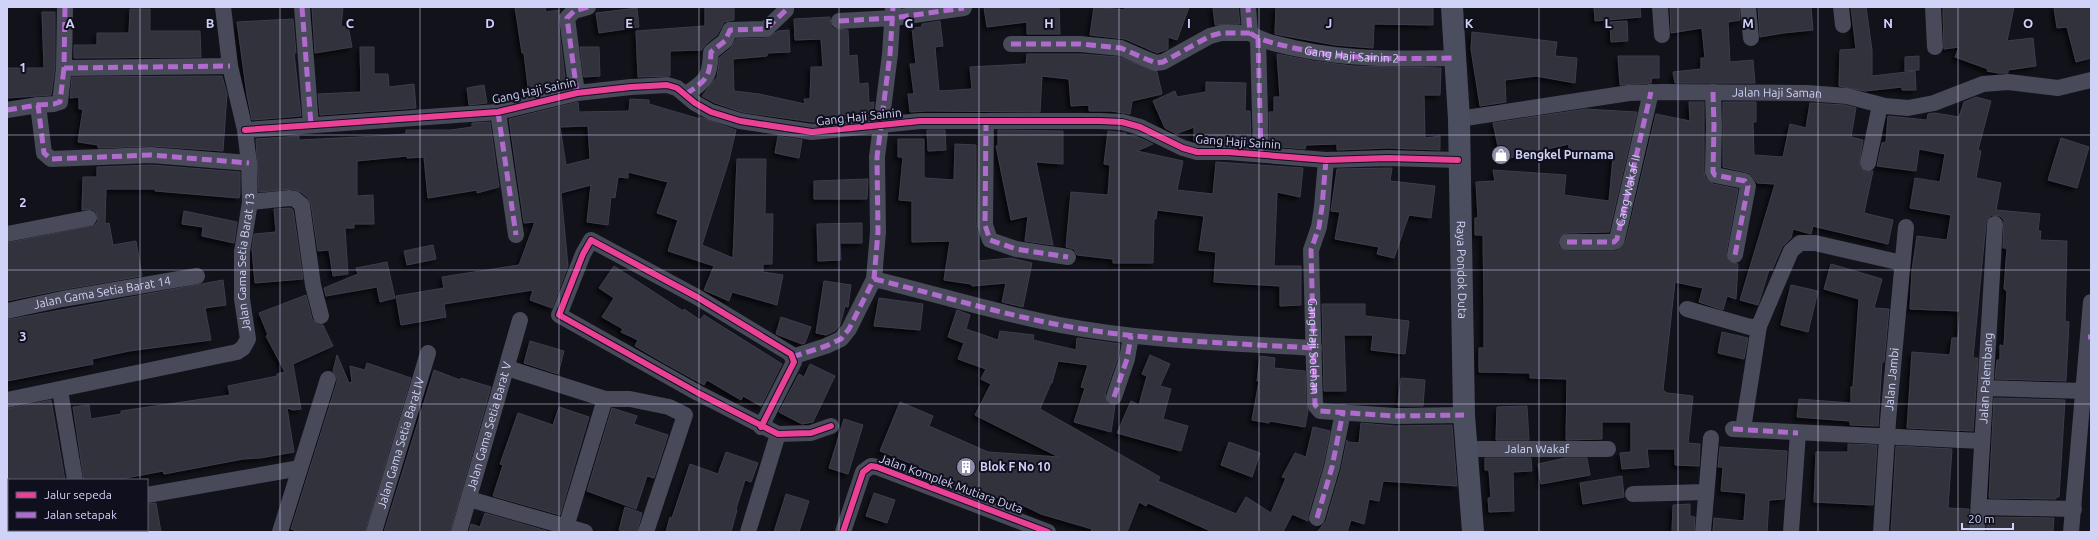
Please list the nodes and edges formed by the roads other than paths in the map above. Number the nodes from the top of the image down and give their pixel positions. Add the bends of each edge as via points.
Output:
1 (65, 7) edge
2 (223, 7) edge
3 (302, 7) edge
4 (588, 7) edge
5 (786, 7) edge
6 (1248, 7) edge
7 (1452, 7) edge
8 (1660, 7) edge
9 (1748, 7) edge
10 (1841, 7) edge
11 (1933, 7) edge
12 (964, 8) edge
13 (893, 12) edge
14 (839, 21) dead end
15 (1843, 25) dead end
16 (1662, 35) dead end
17 (1254, 36) junction
18 (1751, 38) dead end
19 (1011, 44) dead end
20 (1935, 47) dead end
21 (1455, 58) junction
22 (230, 66) junction
23 (64, 68) junction
24 (2091, 80) edge
25 (1651, 92) junction
26 (1713, 92) junction
27 (577, 93) junction
28 (686, 94) junction
29 (38, 105) junction
30 (1880, 105) junction
31 (7, 110) edge
32 (498, 112) junction
33 (1459, 119) junction
34 (986, 121) junction
35 (311, 125) junction
36 (880, 126) junction
37 (245, 130) junction
38 (1261, 154) junction
39 (1326, 160) junction
40 (1458, 160) junction
41 (249, 163) junction
42 (1868, 163) dead end
43 (250, 202) junction
44 (89, 218) dead end
45 (1995, 224) dead end
46 (1906, 227) dead end
47 (7, 234) edge
48 (516, 236) dead end
49 (1567, 242) dead end
50 (1735, 255) dead end
51 (1068, 257) dead end
52 (1902, 263) junction
53 (197, 276) dead end
54 (874, 279) junction
55 (2091, 302) edge
56 (1687, 309) dead end
57 (7, 311) edge
58 (321, 316) dead end
59 (520, 320) dead end
60 (1759, 326) junction
61 (1131, 336) junction
62 (2090, 337) edge
63 (1314, 348) junction
64 (428, 353) dead end
65 (792, 357) junction
66 (507, 368) junction
67 (328, 379) dead end
68 (1986, 388) junction
69 (60, 390) junction
70 (2084, 391) junction
71 (1114, 397) dead end
72 (605, 399) junction
73 (7, 400) edge
74 (1343, 412) junction
75 (1464, 415) junction
76 (830, 426) dead end
77 (761, 427) junction
78 (1798, 433) junction
79 (778, 434) junction
80 (1887, 437) junction
81 (1711, 438) dead end
82 (1982, 441) junction
83 (1467, 449) junction
84 (1608, 449) dead end
85 (300, 468) junction
86 (75, 479) edge
87 (1706, 492) junction
88 (1633, 494) dead end
89 (148, 495) edge
90 (469, 499) junction
91 (1979, 507) junction
92 (2074, 509) junction
93 (1316, 518) dead end
94 (566, 527) junction
95 (280, 532) edge
96 (374, 532) edge
97 (459, 532) edge
98 (586, 532) edge
99 (646, 532) edge
100 (748, 532) edge
101 (843, 532) edge
102 (1048, 532) edge
103 (1473, 532) edge
104 (1703, 532) edge
105 (1791, 532) edge
106 (1881, 532) edge
107 (1977, 532) edge
108 (2072, 532) edge

1 - 23 street
2 - 22 street, Jalan Gama Setia Barat 13
3 - 35 street
4 - 27 street via 574,11 567,18
5 - 28 street via 786,10 766,29 730,30 725,41 711,52 710,70 704,82
6 - 17 street
7 - 21 main road, Raya Pondok Duta
8 - 16 street
9 - 18 street
10 - 15 street
11 - 20 street
12 - 13 street
13 - 14 street
13 - 36 street via 886,94
17 - 19 street, Gang Haji Sainin 2 via 1221,33 1210,36 1160,63 1122,48 1080,44
17 - 21 street, Gang Haji Sainin 2 via 1318,53 1346,57
17 - 38 street
21 - 33 main road, Raya Pondok Duta
22 - 23 street
22 - 37 street, Jalan Gama Setia Barat 13
23 - 29 street via 60,102
24 - 30 street, Jalan Haji Saman via 2053,88 2008,82 1983,84 1918,107 1897,108
25 - 26 street, Jalan Haji Saman
25 - 33 street, Jalan Haji Saman via 1629,93
25 - 49 street, Gang Wakaf II via 1617,239 1614,242
26 - 30 street, Jalan Haji Saman via 1822,94 1847,96
26 - 50 street via 1713,172 1715,175 1745,181 1748,186
27 - 28 street, Gang Haji Sainin via 667,85
27 - 32 street, Gang Haji Sainin
28 - 36 street, Gang Haji Sainin via 695,103 711,112 740,121 812,132
29 - 31 street
29 - 41 street via 44,153 51,159 152,155
30 - 42 street
32 - 35 street, Gang Haji Sainin
32 - 48 street
33 - 40 main road, Raya Pondok Duta
34 - 36 street, Gang Haji Sainin via 920,122
34 - 38 street, Gang Haji Sainin via 1122,122 1140,127 1197,152
34 - 51 street via 984,179 986,225 990,240 1016,248
35 - 37 street, Gang Haji Sainin
36 - 54 street via 877,157 877,257
37 - 41 street, Jalan Gama Setia Barat 13
38 - 39 street, Gang Haji Sainin
39 - 40 street, Gang Haji Sainin
39 - 63 street, Gang Haji Solehan via 1319,226 1311,250
40 - 75 main road, Raya Pondok Duta
41 - 43 street, Jalan Gama Setia Barat 13
43 - 58 street via 290,198 302,205 313,284
43 - 69 street, Jalan Gama Setia Barat 13 via 242,252 242,299 248,335 243,348 237,352
44 - 47 street
45 - 68 street, Jalan Palembang
46 - 52 street, Jalan Jambi
52 - 60 street via 1815,243 1800,243 1791,251
52 - 80 street, Jalan Jambi
53 - 57 street, Jalan Gama Setia Barat 14
54 - 61 street via 1059,325
54 - 65 street via 849,329 841,338 826,346
55 - 62 street
56 - 60 street via 1750,327
59 - 66 street, Jalan Gama Setia Barat V
60 - 78 street via 1738,429
61 - 63 street
61 - 71 street
62 - 70 street
63 - 74 street, Gang Haji Solehan via 1315,405 1320,411
64 - 96 street, Jalan Gama Setia Barat IV
65 - 77 street via 794,362
65 - 77 street via 791,354 697,297 591,240 583,254 559,315
66 - 72 street
66 - 90 street, Jalan Gama Setia Barat V
67 - 85 street
68 - 70 street
68 - 82 street, Jalan Palembang
69 - 73 street, Jalan Gama Setia Barat 13
69 - 86 street
70 - 92 street
72 - 94 street
72 - 99 street via 630,400 661,406 685,415
74 - 75 street, Gang Haji Solehan via 1394,416
74 - 93 street via 1332,466
75 - 83 main road, Raya Pondok Duta
76 - 79 street via 811,433
77 - 79 street
78 - 80 street
78 - 105 street
79 - 100 street
80 - 82 street
80 - 106 street, Jalan Jambi
81 - 87 street
82 - 91 street, Jalan Palembang
83 - 84 street, Jalan Wakaf
83 - 103 main road, Raya Pondok Duta
85 - 89 street
85 - 95 street
87 - 88 street
87 - 104 street
90 - 94 street
90 - 97 street, Jalan Gama Setia Barat V
91 - 92 street
91 - 107 street, Jalan Palembang
92 - 108 street
94 - 98 street
101 - 102 street, Jalan Komplek Mutiara Duta via 863,472 871,466

